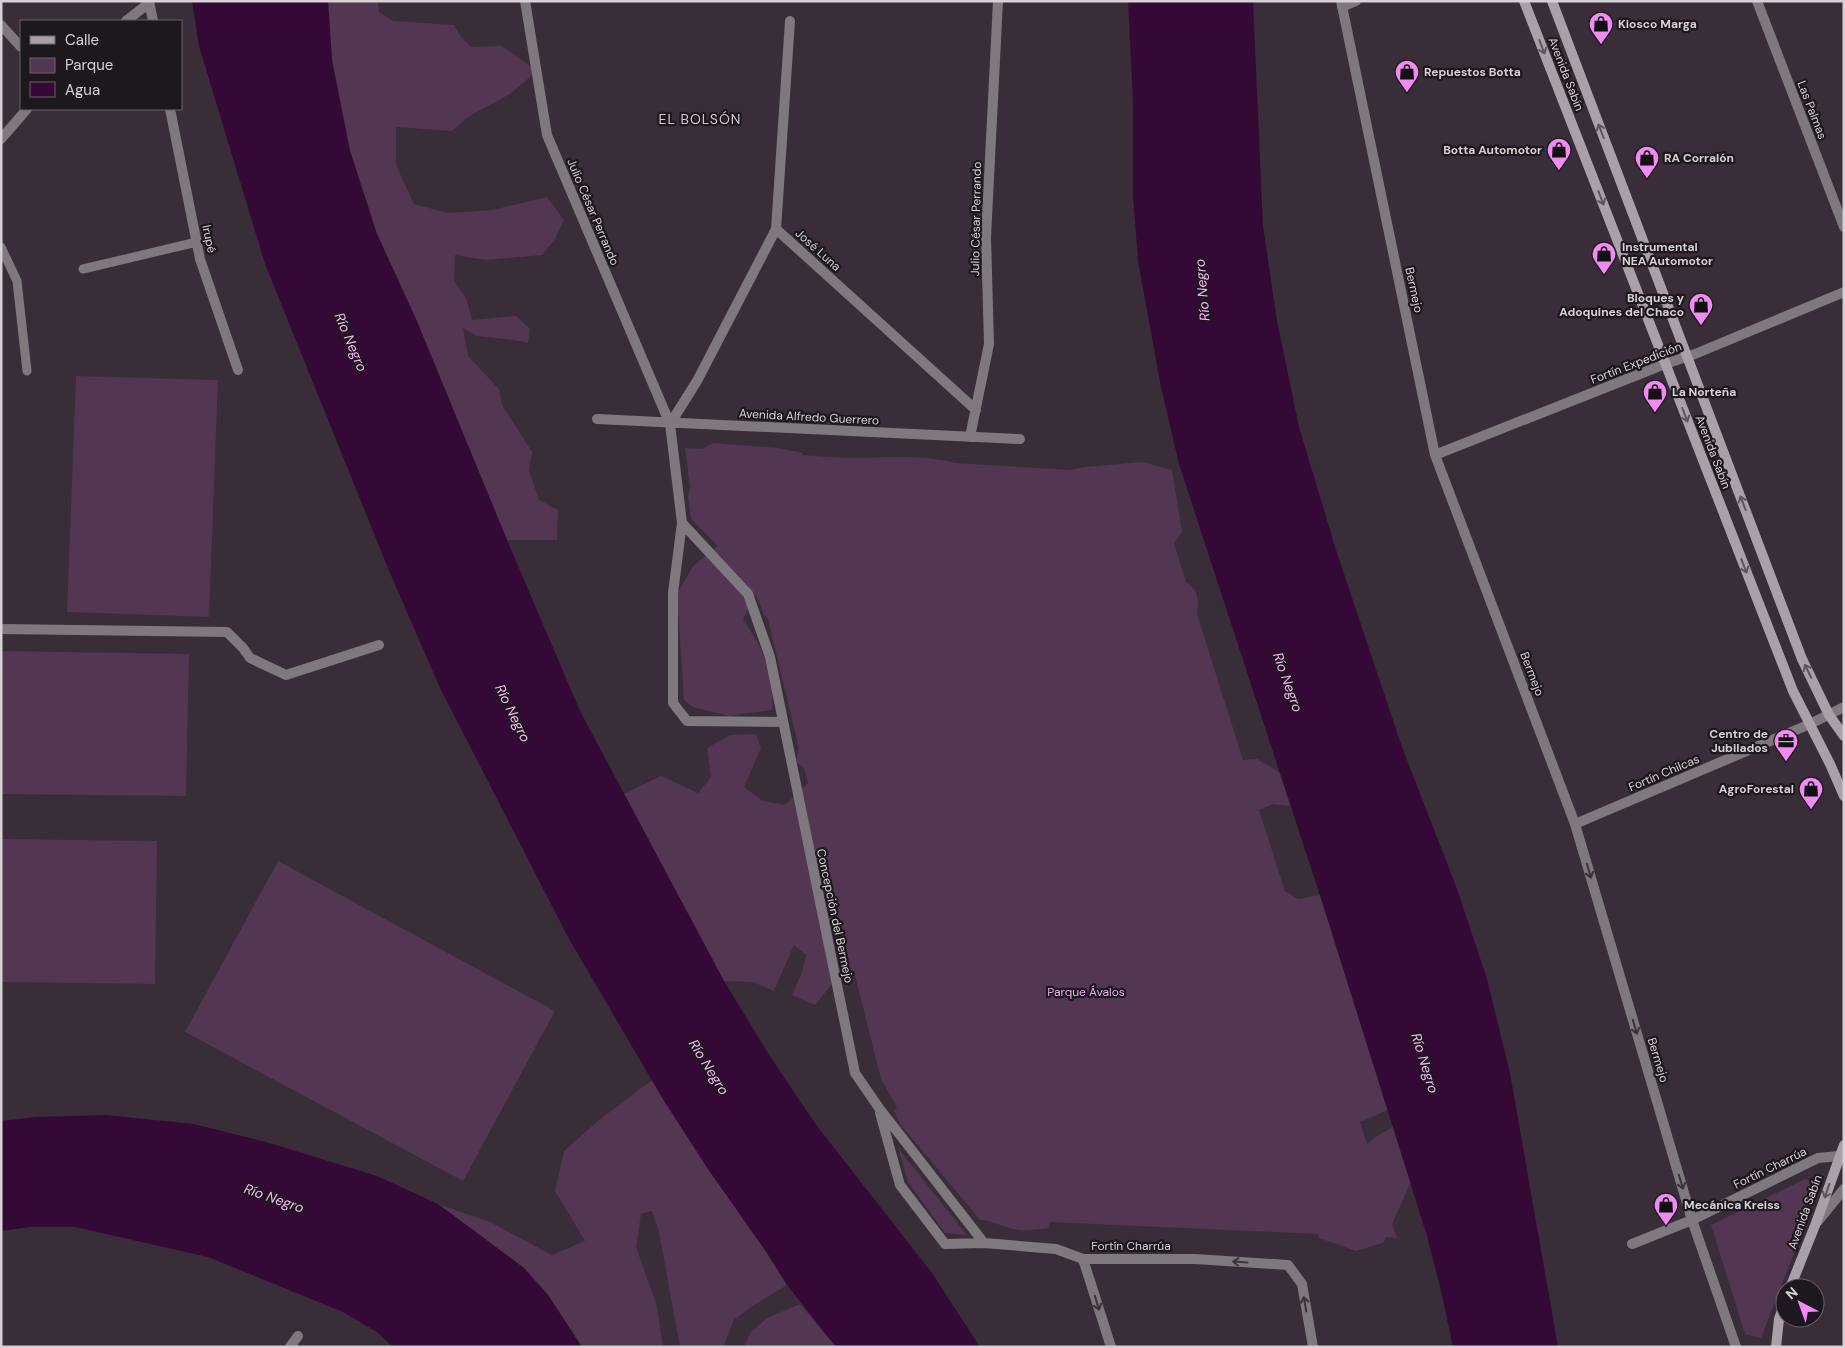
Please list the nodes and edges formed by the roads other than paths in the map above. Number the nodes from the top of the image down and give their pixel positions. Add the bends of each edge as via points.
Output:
1 (526, 1) edge
2 (998, 1) edge
3 (1356, 1) edge
4 (1524, 1) edge
5 (1552, 1) edge
6 (1757, 1) edge
7 (149, 2) edge
8 (1341, 4) edge
9 (127, 20) edge
10 (153, 20) edge
11 (790, 21) dead end
12 (1, 25) edge
13 (20, 46) edge
14 (26, 110) edge
15 (170, 110) edge
16 (1, 139) edge
17 (1844, 227) edge
18 (776, 230) junction
19 (197, 242) junction
20 (1, 247) edge
21 (83, 269) dead end
22 (1844, 292) edge
23 (1688, 356) junction
24 (1665, 364) junction
25 (27, 370) dead end
26 (238, 370) dead end
27 (976, 410) junction
28 (597, 419) dead end
29 (670, 424) junction
30 (970, 437) junction
31 (1020, 439) dead end
32 (1436, 455) junction
33 (682, 523) junction
34 (1, 628) edge
35 (379, 645) dead end
36 (1844, 707) edge
37 (1829, 715) junction
38 (783, 722) junction
39 (1810, 724) junction
40 (1844, 736) edge
41 (1844, 796) edge
42 (1575, 824) junction
43 (879, 1108) junction
44 (1844, 1145) edge
45 (1839, 1156) junction
46 (1844, 1188) edge
47 (1692, 1220) junction
48 (1816, 1223) junction
49 (945, 1244) joint
50 (984, 1244) junction
51 (1632, 1244) dead end
52 (1083, 1259) junction
53 (1794, 1278) edge
54 (1778, 1328) edge
55 (298, 1336) dead end
56 (290, 1347) edge
57 (1111, 1347) edge
58 (1313, 1347) edge
59 (1736, 1347) edge
60 (1776, 1347) edge

1 - 29 street, Julio César Perrando via 546,134
2 - 27 street, Julio César Perrando via 986,237 989,344
3 - 8 street
4 -> 24 main road, Avenida Sabín
23 -> 5 main road, Avenida Sabín
6 - 17 street, Las Palmas
7 - 9 street
7 - 10 street
8 - 32 street, Bermejo
11 - 18 street, José Luna
12 - 13 street
14 - 16 street
15 - 19 street, Irupé
18 - 27 street, José Luna
18 - 29 street via 697,381
19 - 21 lane
19 - 26 street, Irupé
20 - 25 lane via 17,281
22 - 23 street, Fortín Expedición
23 - 24 street, Fortín Expedición
37 -> 23 main road, Avenida Sabín via 1802,659
24 - 32 street, Fortín Expedición
24 -> 39 main road, Avenida Sabín via 1793,690
27 - 30 street, Julio César Perrando
28 - 29 street, Avenida Alfredo Guerrero
29 - 30 street, Avenida Alfredo Guerrero
29 - 33 street
30 - 31 street, Avenida Alfredo Guerrero
32 - 42 street, Bermejo
33 - 38 street, Concepción del Bermejo via 748,594 770,657
33 - 38 street via 673,593 673,703 687,721
34 - 35 street via 226,632 250,658 286,674
36 - 37 street, Fortín Chilcas
37 - 39 street, Fortín Chilcas
37 - 40 main road, Avenida Sabín
38 - 43 street, Concepción del Bermejo via 855,1073
39 - 41 main road, Avenida Sabín
39 - 42 street, Fortín Chilcas
42 -> 47 street, Bermejo
43 - 49 street, Concepción del Bermejo via 900,1185
43 - 50 street, Concepción del Bermejo
44 - 45 main road, Avenida Sabín
45 - 47 street, Fortín Charrúa via 1818,1158
45 -> 48 main road, Avenida Sabín
46 - 48 street
47 - 51 street, Fortín Charrúa
47 - 59 street, Bermejo
48 - 53 main road, Avenida Sabín
49 - 50 street, Fortín Charrúa
50 - 52 street, Fortín Charrúa via 1056,1249
52 -> 57 street
58 -> 52 street, Fortín Charrúa via 1302,1284 1288,1265 1195,1259
54 - 60 main road
55 - 56 street

